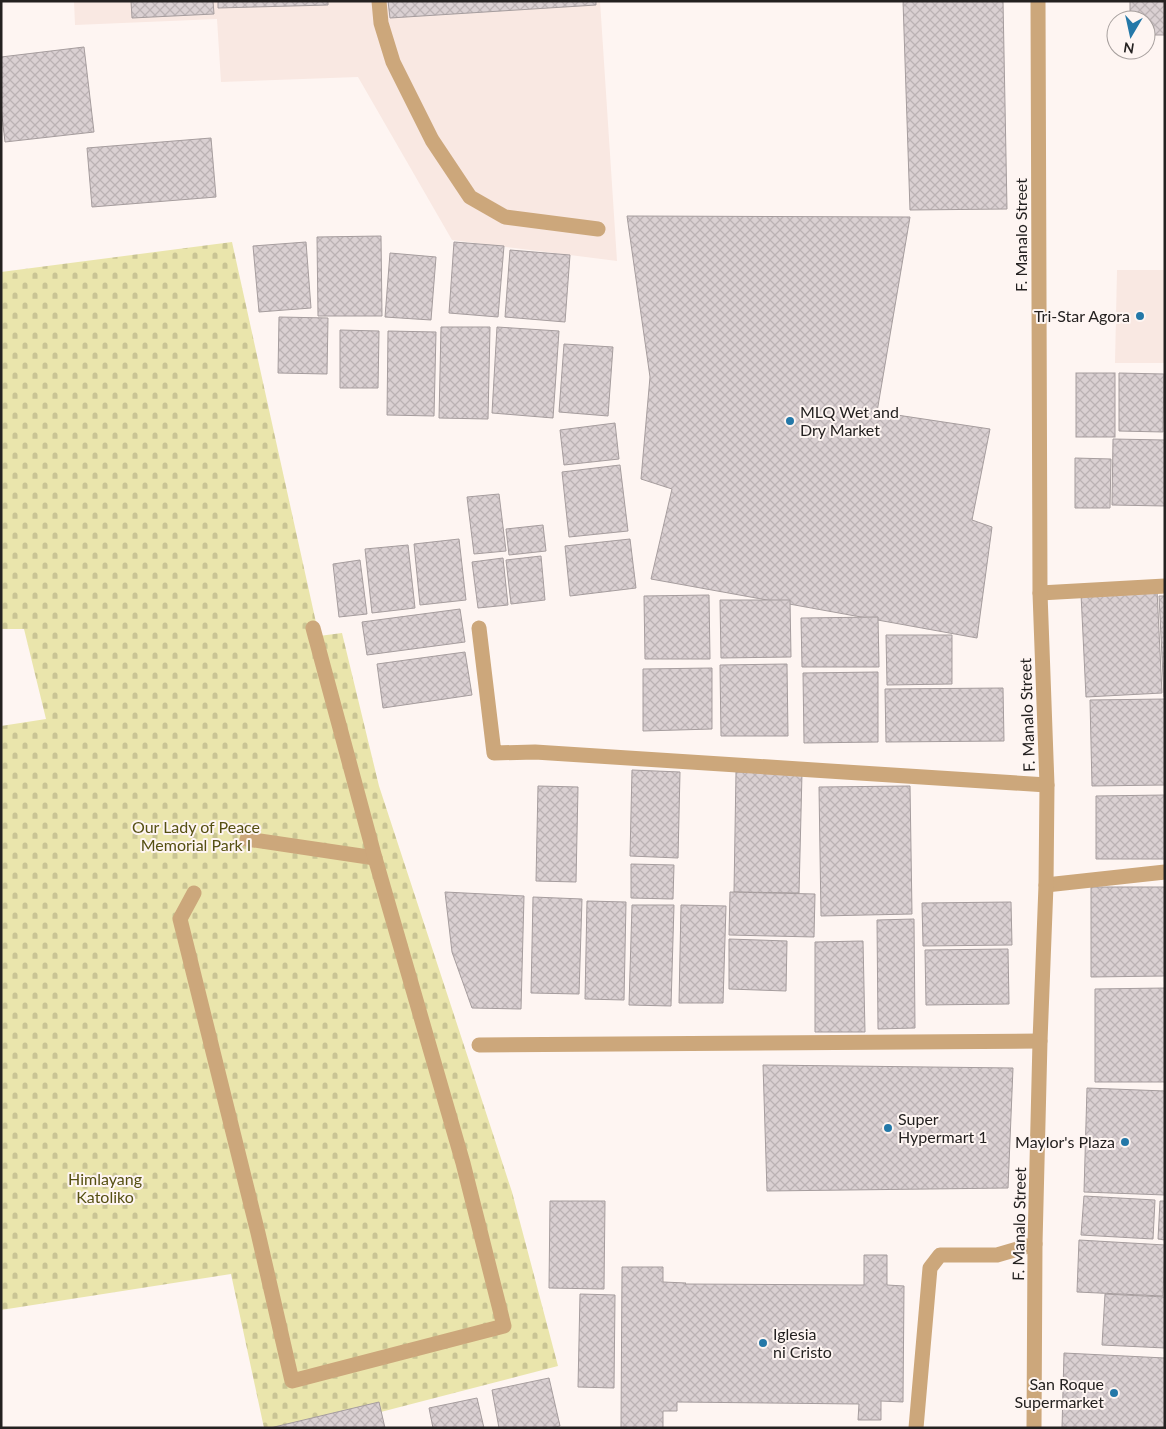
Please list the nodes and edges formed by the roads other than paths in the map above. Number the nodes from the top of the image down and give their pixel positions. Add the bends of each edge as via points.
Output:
1 (379, 1) edge
2 (1038, 1) edge
3 (598, 229) dead end
4 (1165, 586) edge
5 (1040, 594) junction
6 (313, 628) dead end
7 (479, 628) dead end
8 (1047, 785) junction
9 (247, 839) dead end
10 (375, 858) junction
11 (1165, 872) edge
12 (1046, 885) junction
13 (194, 893) dead end
14 (1040, 1041) junction
15 (479, 1045) dead end
16 (1035, 1244) junction
17 (916, 1428) edge
18 (1034, 1428) edge

1 - 3 street via 381,23 393,62 432,140 470,197 505,218
2 - 5 street, F. Manalo Street
4 - 5 street
5 - 8 street, F. Manalo Street
6 - 10 street
7 - 8 street via 494,753 535,752
8 - 12 street, F. Manalo Street
9 - 10 street
10 - 13 street via 463,1163 504,1326 292,1380 180,919
11 - 12 street
12 - 14 street, F. Manalo Street
14 - 15 street
14 - 16 street, F. Manalo Street
16 - 17 street via 997,1255 940,1256 930,1268
16 - 18 street, F. Manalo Street

